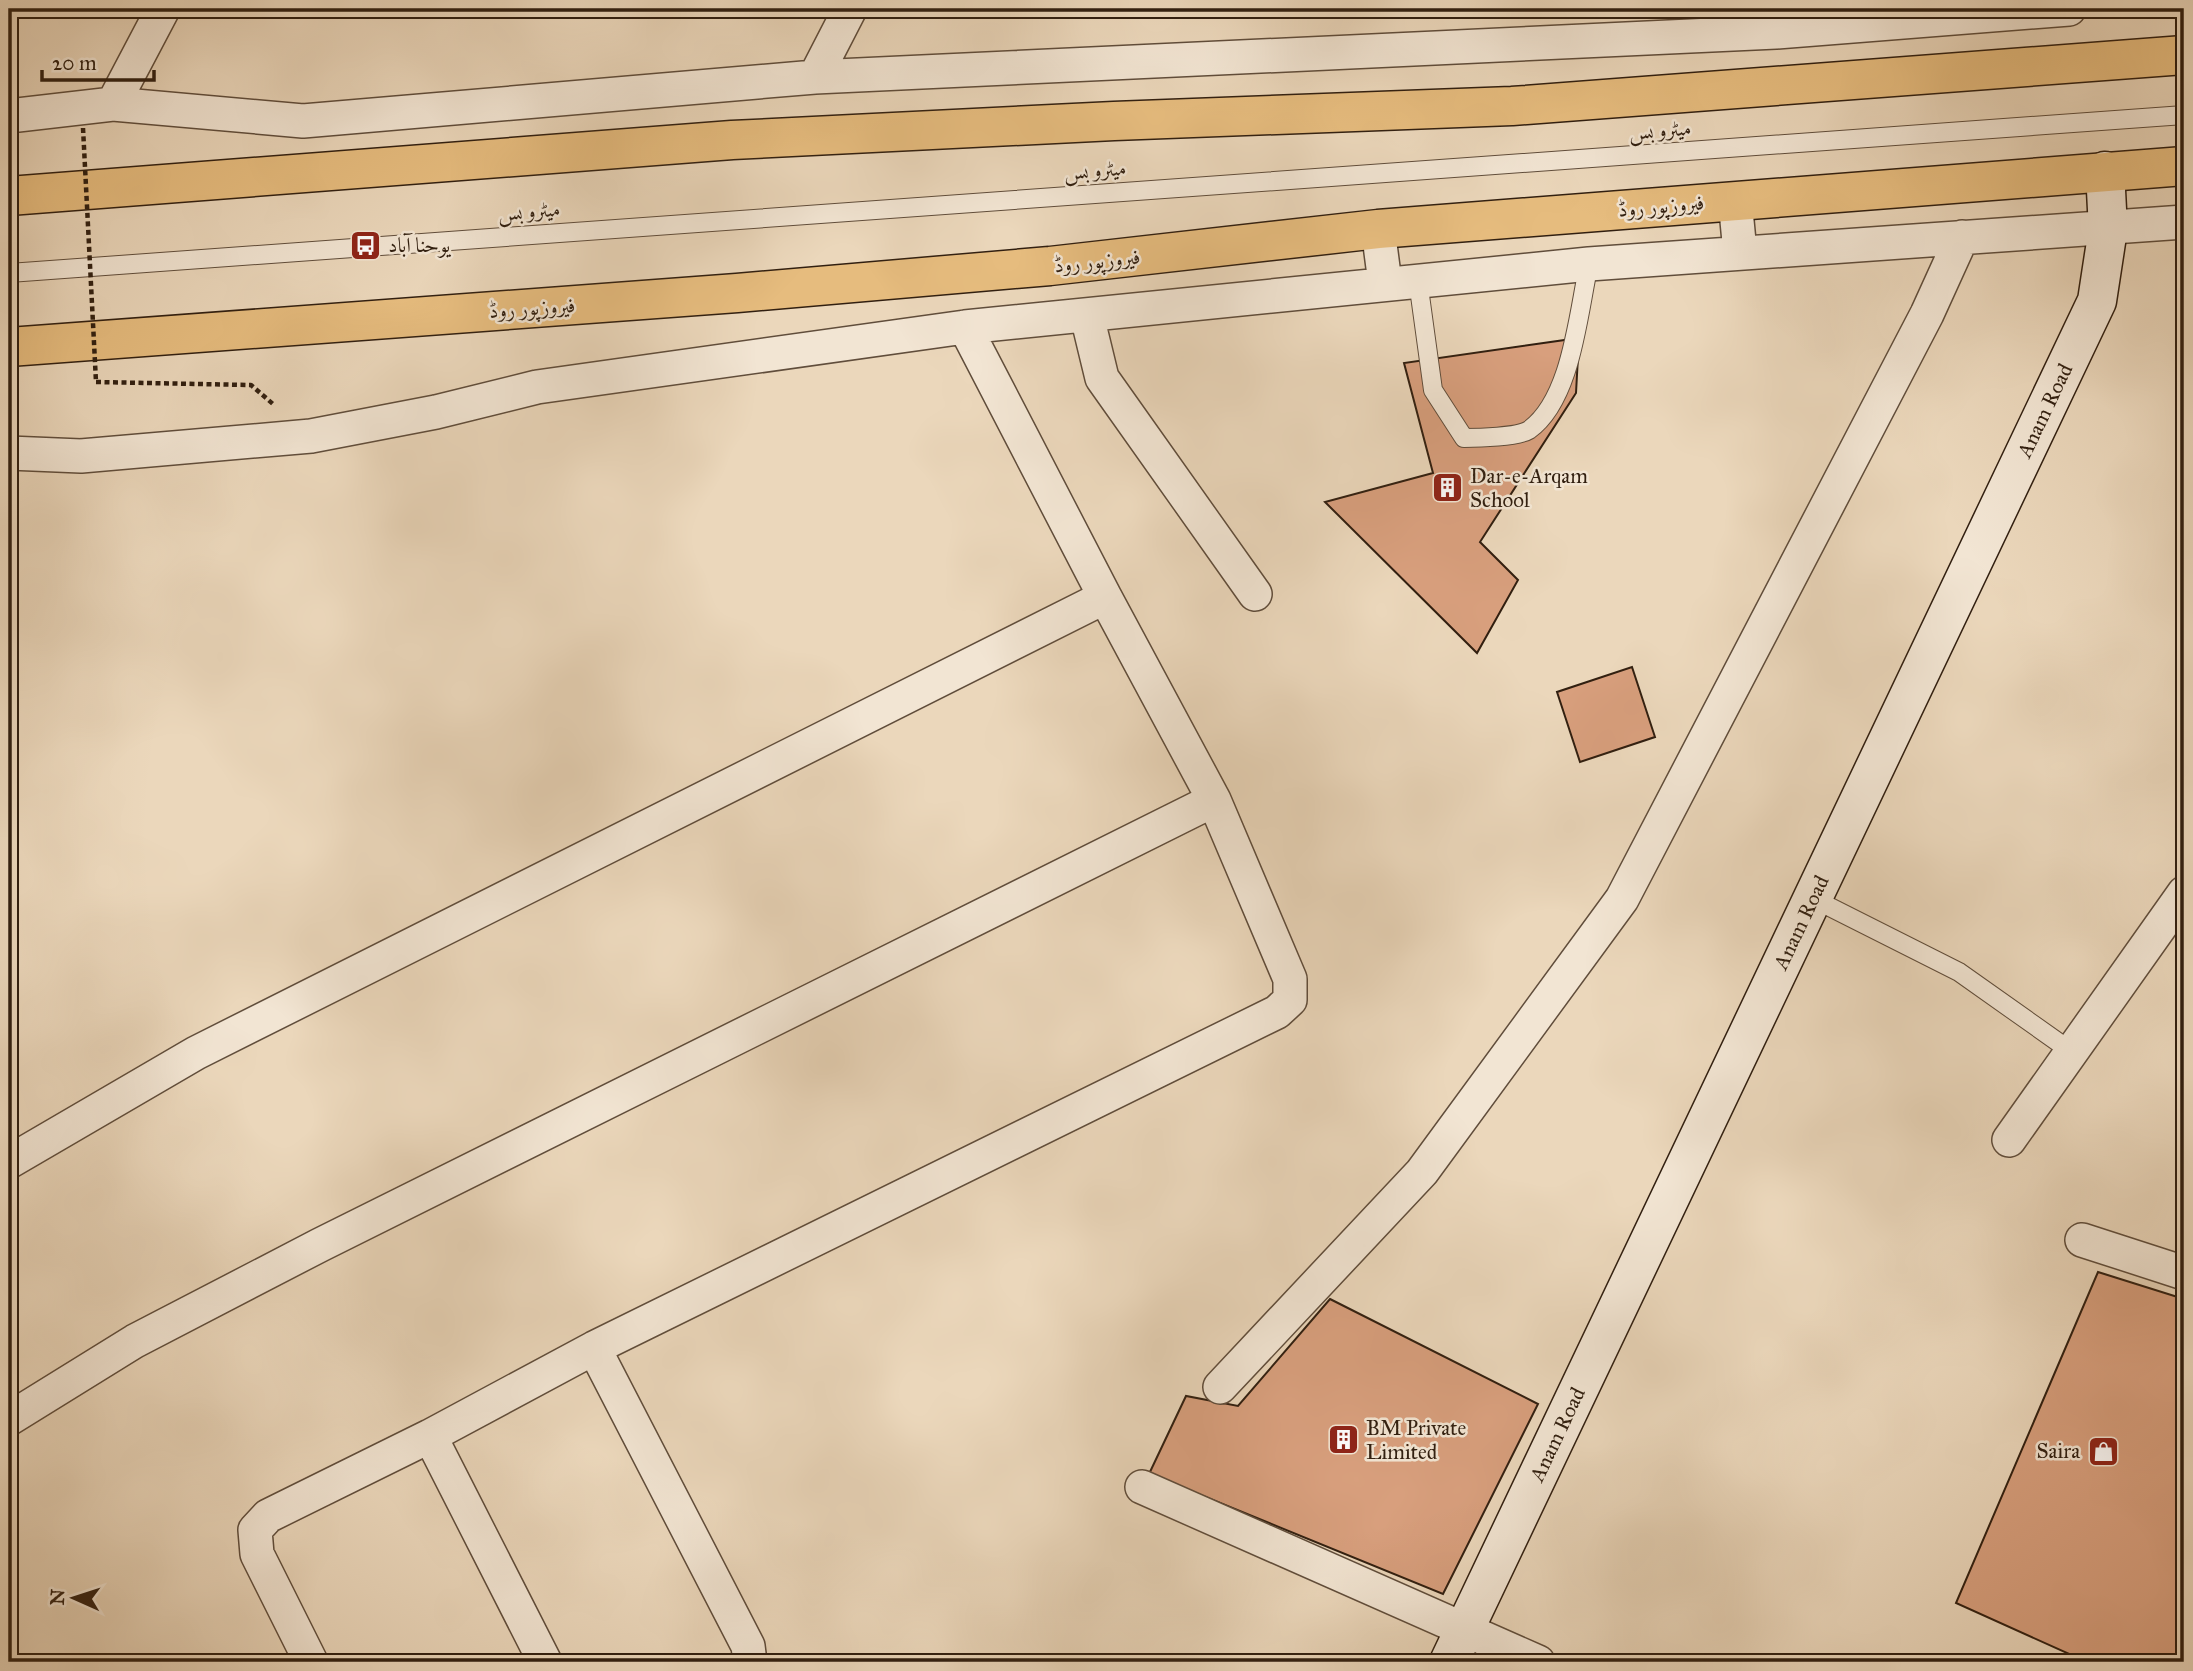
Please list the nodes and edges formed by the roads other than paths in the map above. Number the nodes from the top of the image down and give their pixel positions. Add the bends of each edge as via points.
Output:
1 (163, 9) edge
2 (850, 9) edge
3 (2069, 9) edge
4 (2184, 55) edge
5 (814, 77) junction
6 (113, 104) junction
7 (2184, 115) edge
8 (9, 116) edge
9 (2184, 166) edge
10 (2105, 171) junction
11 (9, 196) edge
12 (1735, 200) junction
13 (2184, 222) edge
14 (1378, 229) junction
15 (2108, 229) junction
16 (1962, 237) junction
17 (1740, 252) junction
18 (1589, 264) junction
19 (9, 273) edge
20 (1418, 281) junction
21 (1385, 284) junction
22 (1087, 316) junction
23 (965, 327) junction
24 (9, 347) edge
25 (9, 453) edge
26 (1255, 594) dead end
27 (1105, 597) junction
28 (1214, 800) junction
29 (2184, 893) edge
30 (1812, 898) junction
31 (2072, 1052) junction
32 (2009, 1140) dead end
33 (9, 1162) edge
34 (2082, 1240) dead end
35 (2184, 1273) edge
36 (594, 1348) junction
37 (1220, 1387) dead end
38 (9, 1419) edge
39 (430, 1436) junction
40 (1142, 1488) dead end
41 (1457, 1646) edge
42 (311, 1662) edge
43 (545, 1662) edge
44 (750, 1662) edge
45 (1538, 1662) edge

1 - 6 street
2 - 5 street
3 - 5 street via 1776,32
4 - 11 main road via 1512,106 733,141
5 - 6 street via 303,121
6 - 8 street
7 - 19 lane, میٹرو بس
9 - 10 main road, فیروزپور روڈ
10 - 12 main road, فیروزپور روڈ
10 - 15 street, Anam Road
12 - 14 main road, فیروزپور روڈ
12 - 17 street
13 - 15 street
14 - 21 street
14 - 24 main road, فیروزپور روڈ via 1050,266 751,292
15 - 16 street
15 - 30 street, Anam Road via 2097,302
16 - 17 street
16 - 37 street via 1927,314 1622,899 1423,1172
17 - 18 street
18 - 20 street
18 - 20 lane via 1566,372 1549,409 1527,432 1479,438 1464,438 1433,390
20 - 21 street
21 - 22 street
22 - 23 street
22 - 26 street via 1102,378
23 - 25 street via 537,387 311,436 81,456
23 - 27 street
27 - 28 street
27 - 33 street via 196,1053
28 - 36 street via 1290,979 1290,1000 1277,1012
28 - 38 street via 320,1245 135,1341
29 - 31 street
30 - 31 lane via 1959,972
30 - 41 street, Anam Road
31 - 32 street
34 - 35 street
36 - 39 street
36 - 44 street via 748,1646
39 - 42 street via 268,1516 256,1530 257,1553
39 - 43 street
40 - 41 street
41 - 45 street

